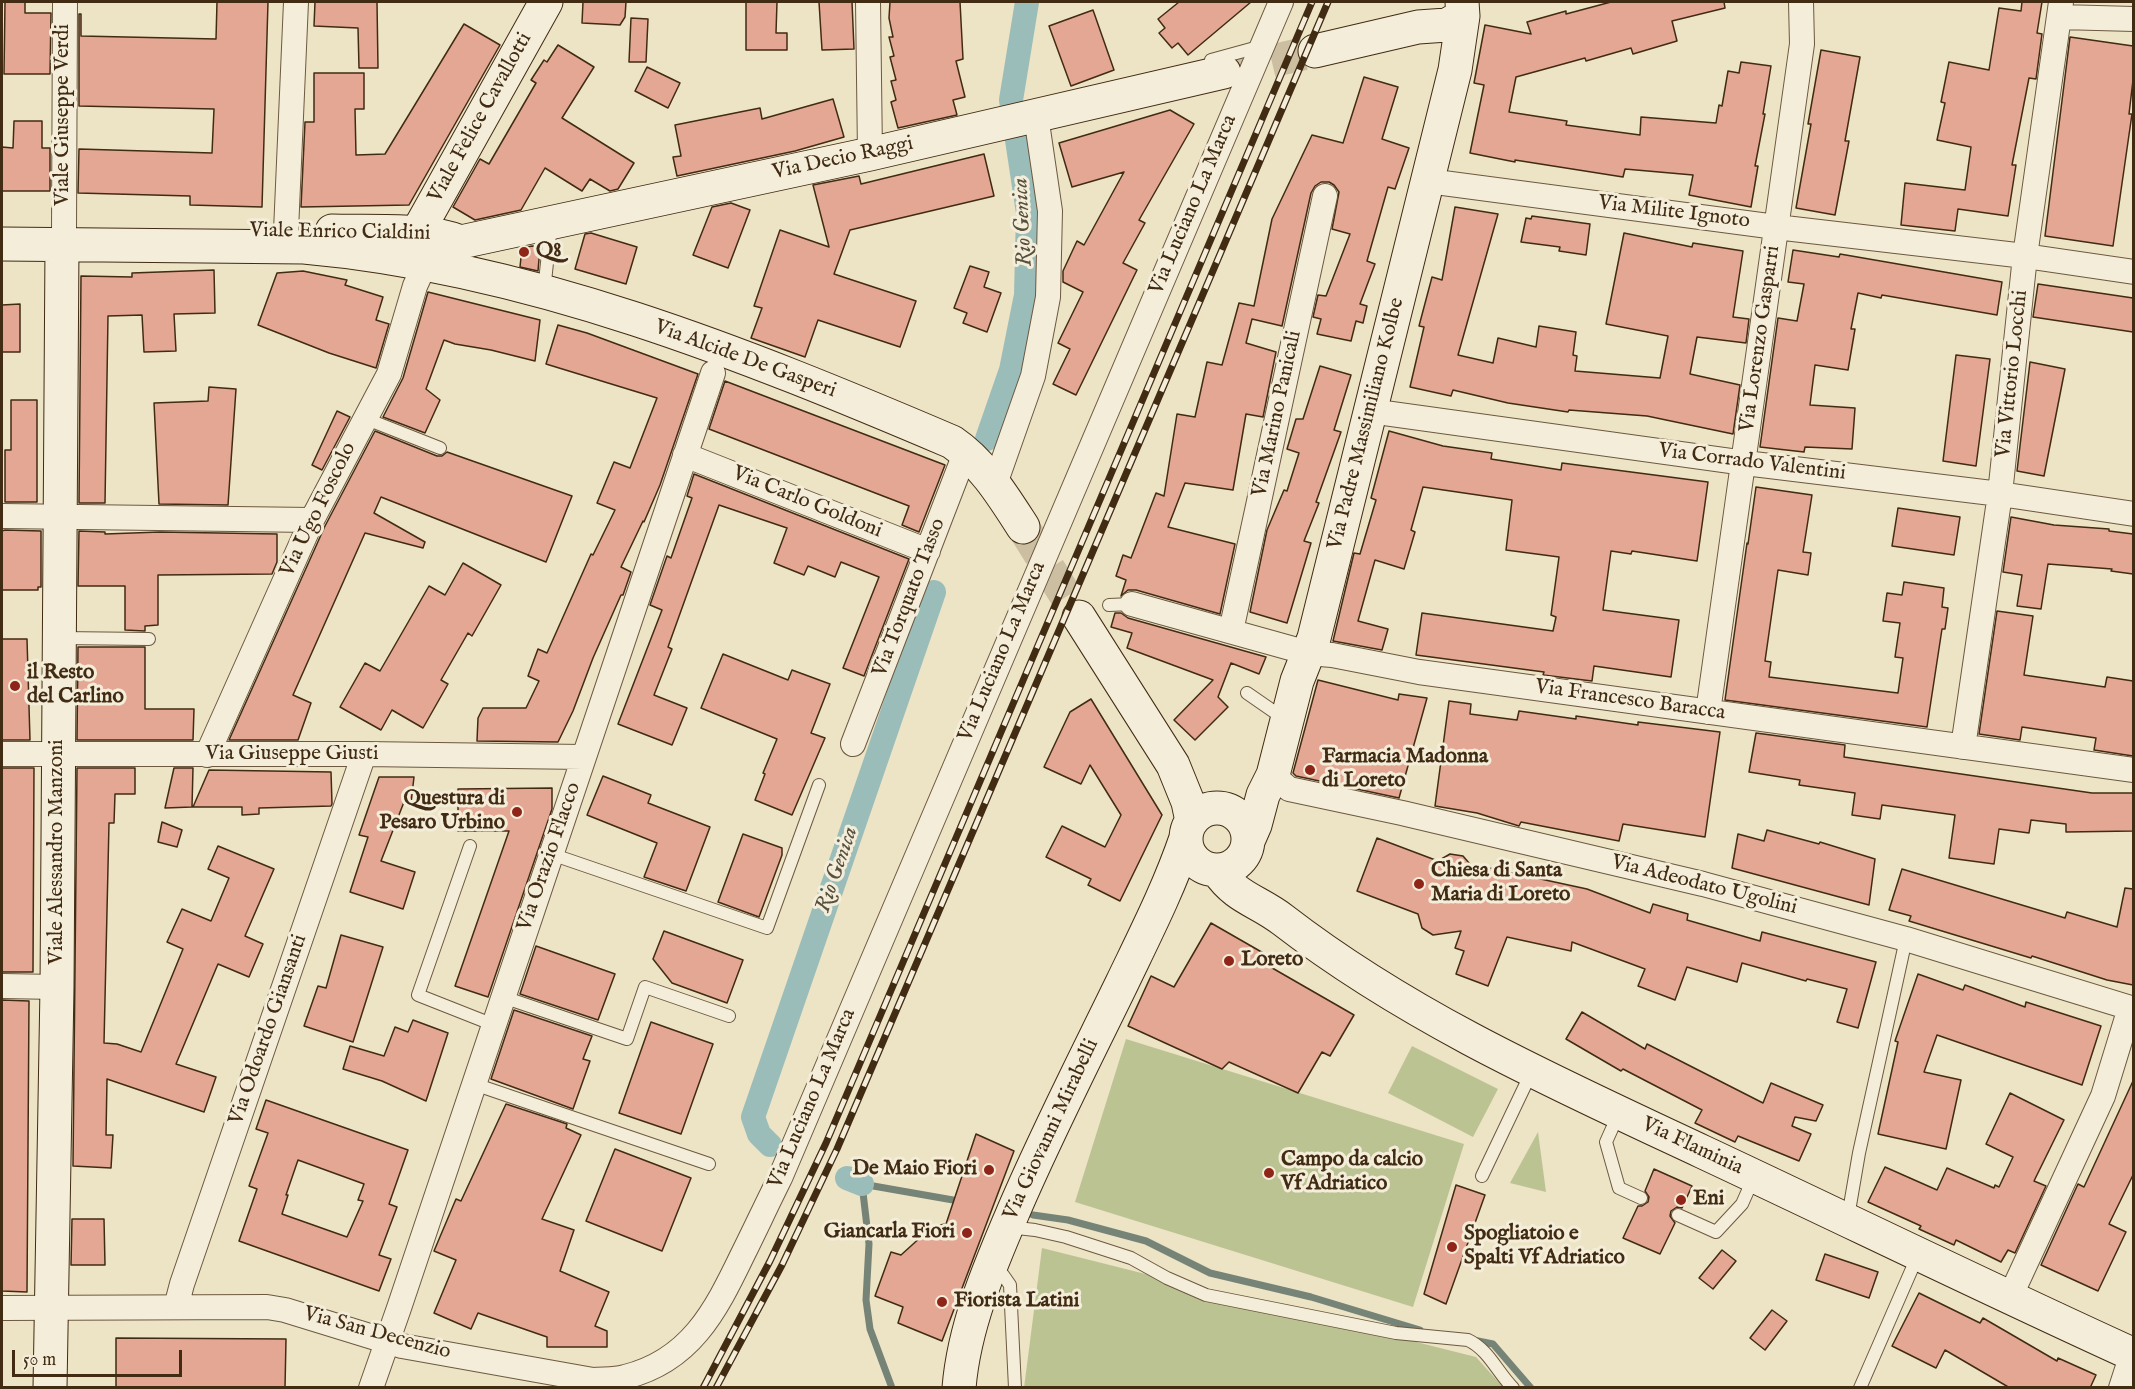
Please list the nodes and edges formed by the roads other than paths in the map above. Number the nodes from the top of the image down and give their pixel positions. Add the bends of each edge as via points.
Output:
1 (65, 2) edge
2 (296, 2) edge
3 (546, 2) edge
4 (868, 2) edge
5 (1281, 2) edge
6 (1801, 2) edge
7 (1469, 6) edge
8 (2061, 9) edge
9 (2133, 19) edge
10 (1262, 46) junction
11 (1315, 51) tunnel mouth
12 (1210, 68) joint
13 (1038, 115) junction
14 (870, 154) junction
15 (1428, 181) junction
16 (1325, 196) dead end
17 (551, 224) junction
18 (1776, 227) junction
19 (2, 229) edge
20 (286, 231) junction
21 (63, 237) junction
22 (461, 242) joint
23 (2, 244) edge
24 (421, 249) junction
25 (2025, 256) junction
26 (2133, 272) edge
27 (544, 292) junction
28 (713, 372) dead end
29 (1370, 411) junction
30 (364, 418) junction
31 (440, 448) dead end
32 (966, 451) junction
33 (685, 455) junction
34 (1745, 463) junction
35 (995, 484) junction
36 (2000, 494) junction
37 (2133, 514) edge
38 (2, 516) edge
39 (60, 516) junction
40 (312, 520) junction
41 (1023, 527) tunnel mouth
42 (928, 551) junction
43 (1121, 604) dead end
44 (1079, 616) tunnel mouth
45 (1231, 631) junction
46 (59, 638) junction
47 (149, 639) dead end
48 (1308, 653) junction
49 (1247, 693) dead end
50 (1708, 711) junction
51 (1287, 720) junction
52 (853, 744) dead end
53 (1963, 747) junction
54 (2, 754) edge
55 (59, 754) junction
56 (364, 754) junction
57 (207, 755) junction
58 (584, 757) junction
59 (2133, 770) edge
60 (1273, 776) junction
61 (819, 785) dead end
62 (1189, 829) junction
63 (470, 846) dead end
64 (1247, 846) junction
65 (551, 854) junction
66 (1214, 870) junction
67 (1171, 882) junction
68 (1268, 908) junction
69 (1906, 939) junction
70 (2, 986) edge
71 (57, 987) junction
72 (503, 997) junction
73 (2132, 1008) edge
74 (729, 1016) dead end
75 (494, 1025) junction
76 (1532, 1071) junction
77 (474, 1084) junction
78 (1619, 1112) junction
79 (709, 1164) dead end
80 (1482, 1176) dead end
81 (1755, 1176) junction
82 (1641, 1198) dead end
83 (1678, 1215) dead end
84 (1847, 1220) junction
85 (1007, 1227) junction
86 (1919, 1254) junction
87 (991, 1266) junction
88 (2010, 1297) junction
89 (721, 1301) joint
90 (176, 1307) junction
91 (2, 1308) edge
92 (51, 1308) junction
93 (388, 1341) junction
94 (2133, 1354) edge
95 (623, 1382) edge
96 (592, 1384) edge
97 (50, 1388) edge
98 (371, 1388) edge
99 (959, 1388) edge
100 (1015, 1388) edge
101 (1513, 1388) edge
102 (1860, 1388) edge
103 (2121, 1388) edge

1 - 21 street, Viale Giuseppe Verdi
2 - 20 street
3 - 24 street, Viale Felice Cavallotti
4 - 14 street
5 - 10 street, Via Luciano La Marca
6 - 18 street, Via Lorenzo Gasparri via 1802,44
7 - 11 street via 1447,25 1419,27
7 - 15 street, Via Padre Massimiliano Kolbe
8 - 9 street
8 - 25 street, Via Vittorio Locchi
10 - 12 lane
10 - 89 street, Via Luciano La Marca via 780,1178
12 - 13 street, Via Decio Raggi
13 - 14 street, Via Decio Raggi
13 - 35 street via 1050,211 1048,297 1033,376
14 - 17 street, Via Decio Raggi
15 - 18 street, Via Milite Ignoto
15 - 29 street, Via Padre Massimiliano Kolbe
16 - 45 street, Via Marino Panicali
17 - 22 street, Via Decio Raggi
17 - 27 lane
18 - 25 street, Via Milite Ignoto
18 - 34 street, Via Lorenzo Gasparri
19 - 21 street, Viale Enrico Cialdini
20 - 21 street, Viale Enrico Cialdini
20 - 24 street, Viale Enrico Cialdini
21 - 23 street, Viale Enrico Cialdini
21 - 24 street, Viale Enrico Cialdini via 349,251 407,243
21 - 39 street, Viale Alessandro Manzoni
22 - 24 street, Viale Enrico Cialdini via 440,236
24 - 27 street, Via Alcide De Gasperi via 490,277
24 - 30 street, Via Ugo Foscolo via 415,286 389,374
25 - 26 street, Via Milite Ignoto
25 - 36 street, Via Vittorio Locchi
27 - 32 street, Via Alcide De Gasperi via 727,352 852,399 952,441
28 - 33 street, Via Orazio Flacco
29 - 34 street, Via Corrado Valentini
29 - 48 street, Via Padre Massimiliano Kolbe
30 - 31 lane
30 - 40 street, Via Ugo Foscolo
32 - 35 street, Via Alcide De Gasperi
32 - 42 street, Via Torquato Tasso
33 - 42 street, Via Carlo Goldoni
33 - 58 street, Via Orazio Flacco
34 - 36 street, Via Corrado Valentini
34 - 50 street, Via Lorenzo Gasparri
35 - 41 street, Via Alcide De Gasperi
36 - 37 street, Via Corrado Valentini
36 - 53 street, Via Vittorio Locchi
38 - 39 street
39 - 40 street
39 - 46 street, Viale Alessandro Manzoni
40 - 57 street, Via Ugo Foscolo
42 - 52 street, Via Torquato Tasso
43 - 45 street, Via Francesco Baracca
44 - 62 street via 1173,765 1188,802
45 - 48 street, Via Francesco Baracca
46 - 47 lane
46 - 55 street, Viale Alessandro Manzoni
48 - 50 street, Via Francesco Baracca
48 - 51 street, Via Padre Massimiliano Kolbe
49 - 51 lane
50 - 53 street, Via Francesco Baracca
51 - 60 street, Via Padre Massimiliano Kolbe
53 - 59 street, Via Francesco Baracca
54 - 55 street, Via Giuseppe Giusti
55 - 57 street, Via Giuseppe Giusti
55 - 71 street, Viale Alessandro Manzoni
56 - 57 street, Via Giuseppe Giusti
56 - 58 street, Via Giuseppe Giusti
56 - 90 street, Via Odoardo Giansanti
58 - 65 street, Via Orazio Flacco
60 - 64 street, Via Padre Massimiliano Kolbe
60 - 69 street, Via Adeodato Ugolini via 1289,789 1703,884
61 - 65 lane via 767,928
62 - 64 street via 1199,813 1208,809 1228,810 1244,822
62 - 66 street via 1187,849 1193,859
62 - 67 street, Via Giovanni Mirabelli
63 - 75 lane via 418,995
64 - 66 street via 1234,865
64 - 68 street
65 - 72 street, Via Orazio Flacco
66 - 67 street
66 - 68 street, Via Flaminia via 1233,890
67 - 85 street, Via Giovanni Mirabelli
68 - 76 street, Via Flaminia via 1319,948 1386,991
69 - 73 street, Via Adeodato Ugolini
69 - 84 lane
70 - 71 street
71 - 92 street, Viale Alessandro Manzoni
72 - 74 lane via 627,1039 645,987
72 - 75 street, Via Orazio Flacco
73 - 88 street via 2103,1096
75 - 77 street, Via Orazio Flacco
76 - 78 street, Via Flaminia
76 - 80 lane
77 - 79 lane
77 - 93 street, Via Orazio Flacco
78 - 81 street, Via Flaminia
78 - 82 lane via 1606,1142 1619,1188
81 - 83 lane via 1742,1204 1716,1232
81 - 84 street, Via Flaminia
84 - 86 street, Via Flaminia
85 - 87 street, Via Giovanni Mirabelli
85 - 101 lane via 1066,1237 1131,1258 1206,1295 1396,1333 1468,1340 1490,1358
86 - 88 street, Via Flaminia
86 - 102 lane
87 - 99 street, Via Giovanni Mirabelli via 973,1315
87 - 100 lane via 1010,1285
88 - 94 street, Via Flaminia
89 - 95 street, Via San Decenzio via 686,1346
90 - 92 street, Via San Decenzio
90 - 93 street, Via San Decenzio via 267,1307
91 - 92 street, Via San Decenzio
92 - 97 street, Viale Alessandro Manzoni
93 - 96 street, Via San Decenzio
93 - 98 street, Via Orazio Flacco
94 - 103 street
95 - 96 street, Via San Decenzio

